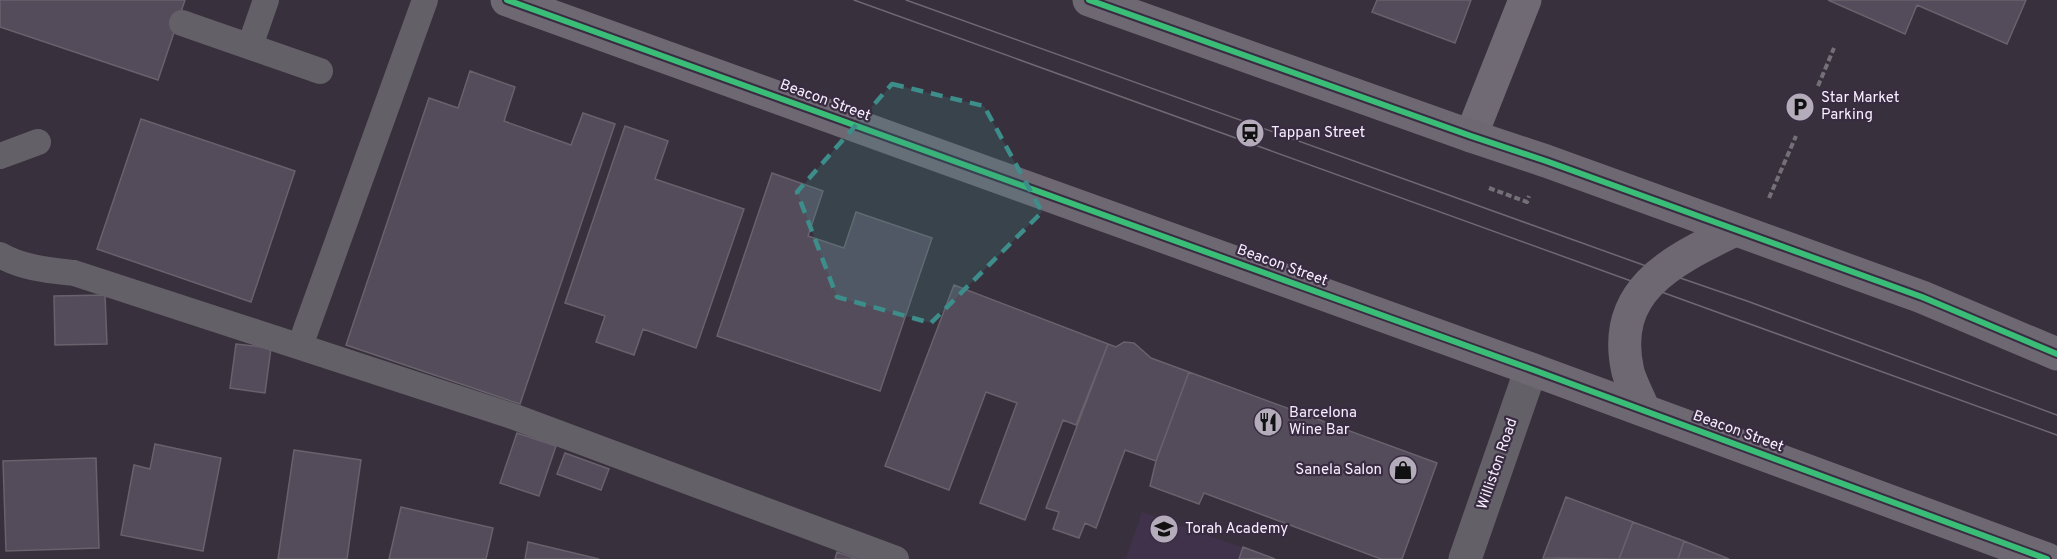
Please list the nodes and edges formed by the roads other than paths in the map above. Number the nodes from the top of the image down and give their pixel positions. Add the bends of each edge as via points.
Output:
1 (266, 0) edge
2 (425, 0) edge
3 (507, 0) edge
4 (1089, 0) edge
5 (1525, 0) edge
6 (182, 23) dead end
7 (250, 46) junction
8 (320, 71) dead end
9 (1471, 136) junction
10 (38, 142) dead end
11 (0, 156) edge
12 (1735, 230) junction
13 (0, 255) edge
14 (305, 332) dead end
15 (2057, 354) edge
16 (1531, 369) junction
17 (1644, 410) junction
18 (896, 559) edge
19 (1465, 559) edge
20 (2047, 559) edge

1 - 7 lane
2 - 14 lane
3 - 16 main road, Beacon Street
4 - 9 main road
5 - 9 street
6 - 7 lane
7 - 8 lane
9 - 12 main road
10 - 11 lane
12 - 15 main road via 1943,305
12 - 17 main road via 1660,271 1633,307 1626,333 1627,361
13 - 18 lane via 25,266 74,273 515,417
16 - 17 main road, Beacon Street
16 - 19 street, Williston Road
17 - 20 main road, Beacon Street

